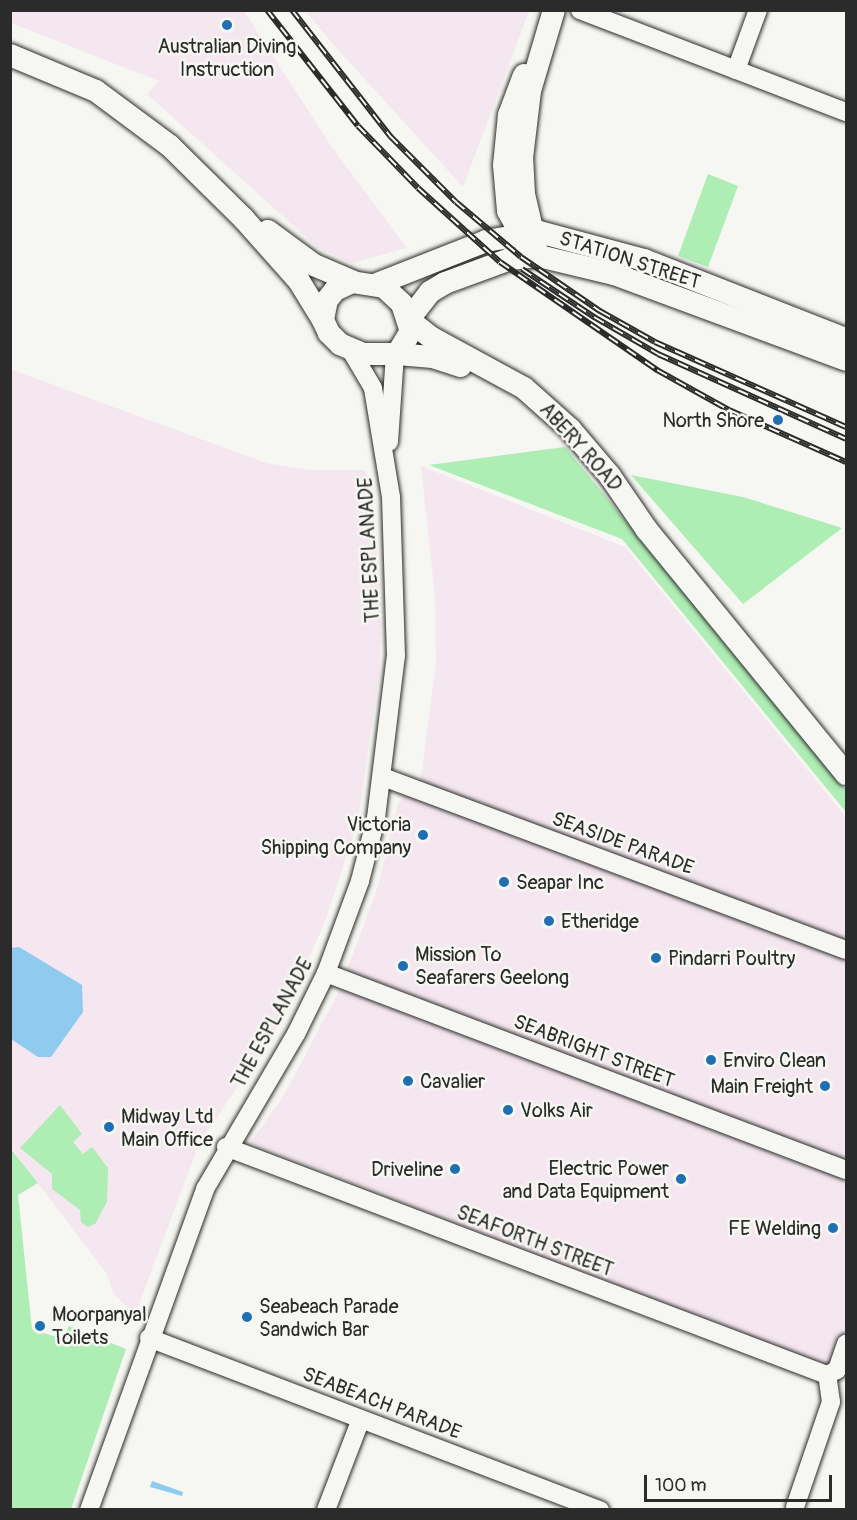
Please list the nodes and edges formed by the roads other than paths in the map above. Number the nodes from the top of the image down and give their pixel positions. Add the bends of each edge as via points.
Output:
1 (554, 10) edge
2 (580, 10) edge
3 (758, 10) edge
4 (10, 55) edge
5 (736, 70) junction
6 (846, 112) edge
7 (230, 204) junction
8 (525, 232) junction
9 (539, 256) junction
10 (354, 282) junction
11 (377, 285) junction
12 (323, 320) junction
13 (410, 320) junction
14 (846, 339) edge
15 (350, 349) junction
16 (396, 354) junction
17 (846, 360) edge
18 (387, 462) junction
19 (647, 530) junction
20 (846, 774) edge
21 (383, 777) junction
22 (846, 950) edge
23 (326, 973) junction
24 (226, 1147) junction
25 (846, 1170) edge
26 (149, 1338) junction
27 (846, 1344) edge
28 (827, 1376) junction
29 (361, 1419) junction
30 (559, 1502) edge
31 (795, 1507) dead end
32 (89, 1509) edge
33 (326, 1509) edge
34 (600, 1509) edge

1 - 8 main road via 541,48 519,84 505,144 508,211
2 - 5 street
3 - 5 street
4 - 7 main road via 96,91 170,146
5 - 6 street
7 - 10 main road via 314,265
7 - 12 main road via 299,281
8 - 9 main road
8 - 11 main road, STATION STREET via 486,241
8 - 14 main road, STATION STREET via 567,237 644,260
9 - 13 main road, STATION STREET via 510,260 445,283 430,292
9 - 17 main road, STATION STREET via 614,274
10 - 11 main road
10 - 12 main road via 332,292
11 - 13 main road via 393,294
12 - 15 main road via 331,336
13 - 16 main road via 409,337
13 - 19 main road, ABERY ROAD via 432,338 512,380 548,406 610,476
15 - 16 main road via 369,355
15 - 18 street, THE ESPLANADE via 373,388
16 - 18 street, THE ESPLANADE
16 - 19 main road, ABERY ROAD via 453,363 511,392 551,426 598,482
18 - 21 street, THE ESPLANADE via 396,656
19 - 20 main road, ABERY ROAD
21 - 22 street, SEASIDE PARADE
21 - 23 street, THE ESPLANADE via 360,881
23 - 24 street, THE ESPLANADE via 296,1034
23 - 25 street, SEABRIGHT STREET
24 - 26 street, THE ESPLANADE via 195,1213
24 - 28 street, SEAFORTH STREET
26 - 29 street, SEABEACH PARADE
26 - 32 street, THE ESPLANADE
27 - 28 street via 837,1370
28 - 31 street via 831,1402
29 - 30 street, SEABEACH PARADE
29 - 33 street
30 - 34 street, SEABEACH PARADE

